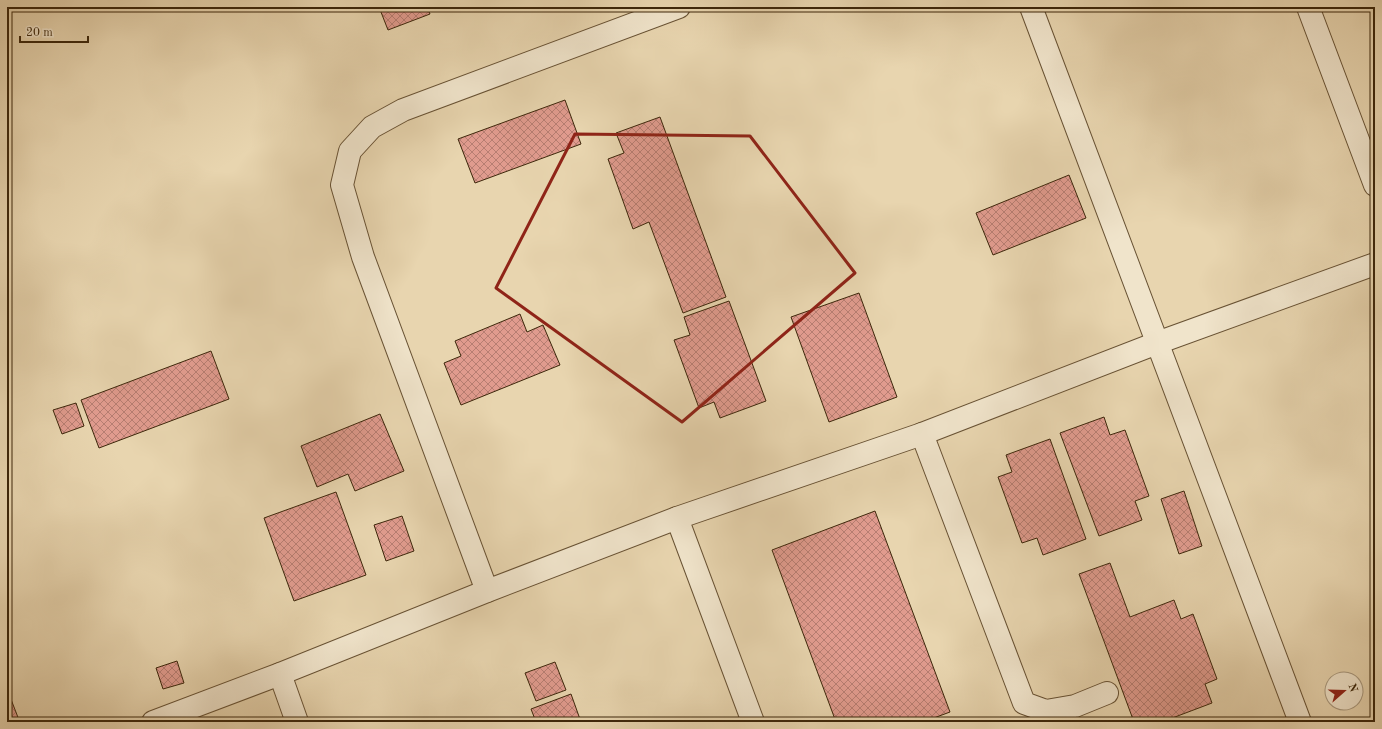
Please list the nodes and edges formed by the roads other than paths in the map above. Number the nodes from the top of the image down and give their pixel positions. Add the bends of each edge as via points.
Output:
1 (678, 7) edge
2 (1031, 7) edge
3 (1308, 7) edge
4 (1375, 185) edge
5 (1375, 264) edge
6 (1157, 343) junction
7 (922, 434) junction
8 (677, 518) junction
9 (487, 591) junction
10 (280, 674) junction
11 (1107, 693) dead end
12 (1027, 712) edge
13 (153, 722) edge
14 (297, 722) edge
15 (753, 722) edge
16 (1300, 722) edge

1 - 9 lane via 402,110 372,127 350,151 342,186 363,257
2 - 6 lane
3 - 4 lane
5 - 6 lane
6 - 7 lane
6 - 16 lane
7 - 8 lane
7 - 12 lane
8 - 9 lane
8 - 15 lane
9 - 10 lane
10 - 13 lane
10 - 14 lane
11 - 12 lane via 1075,706

